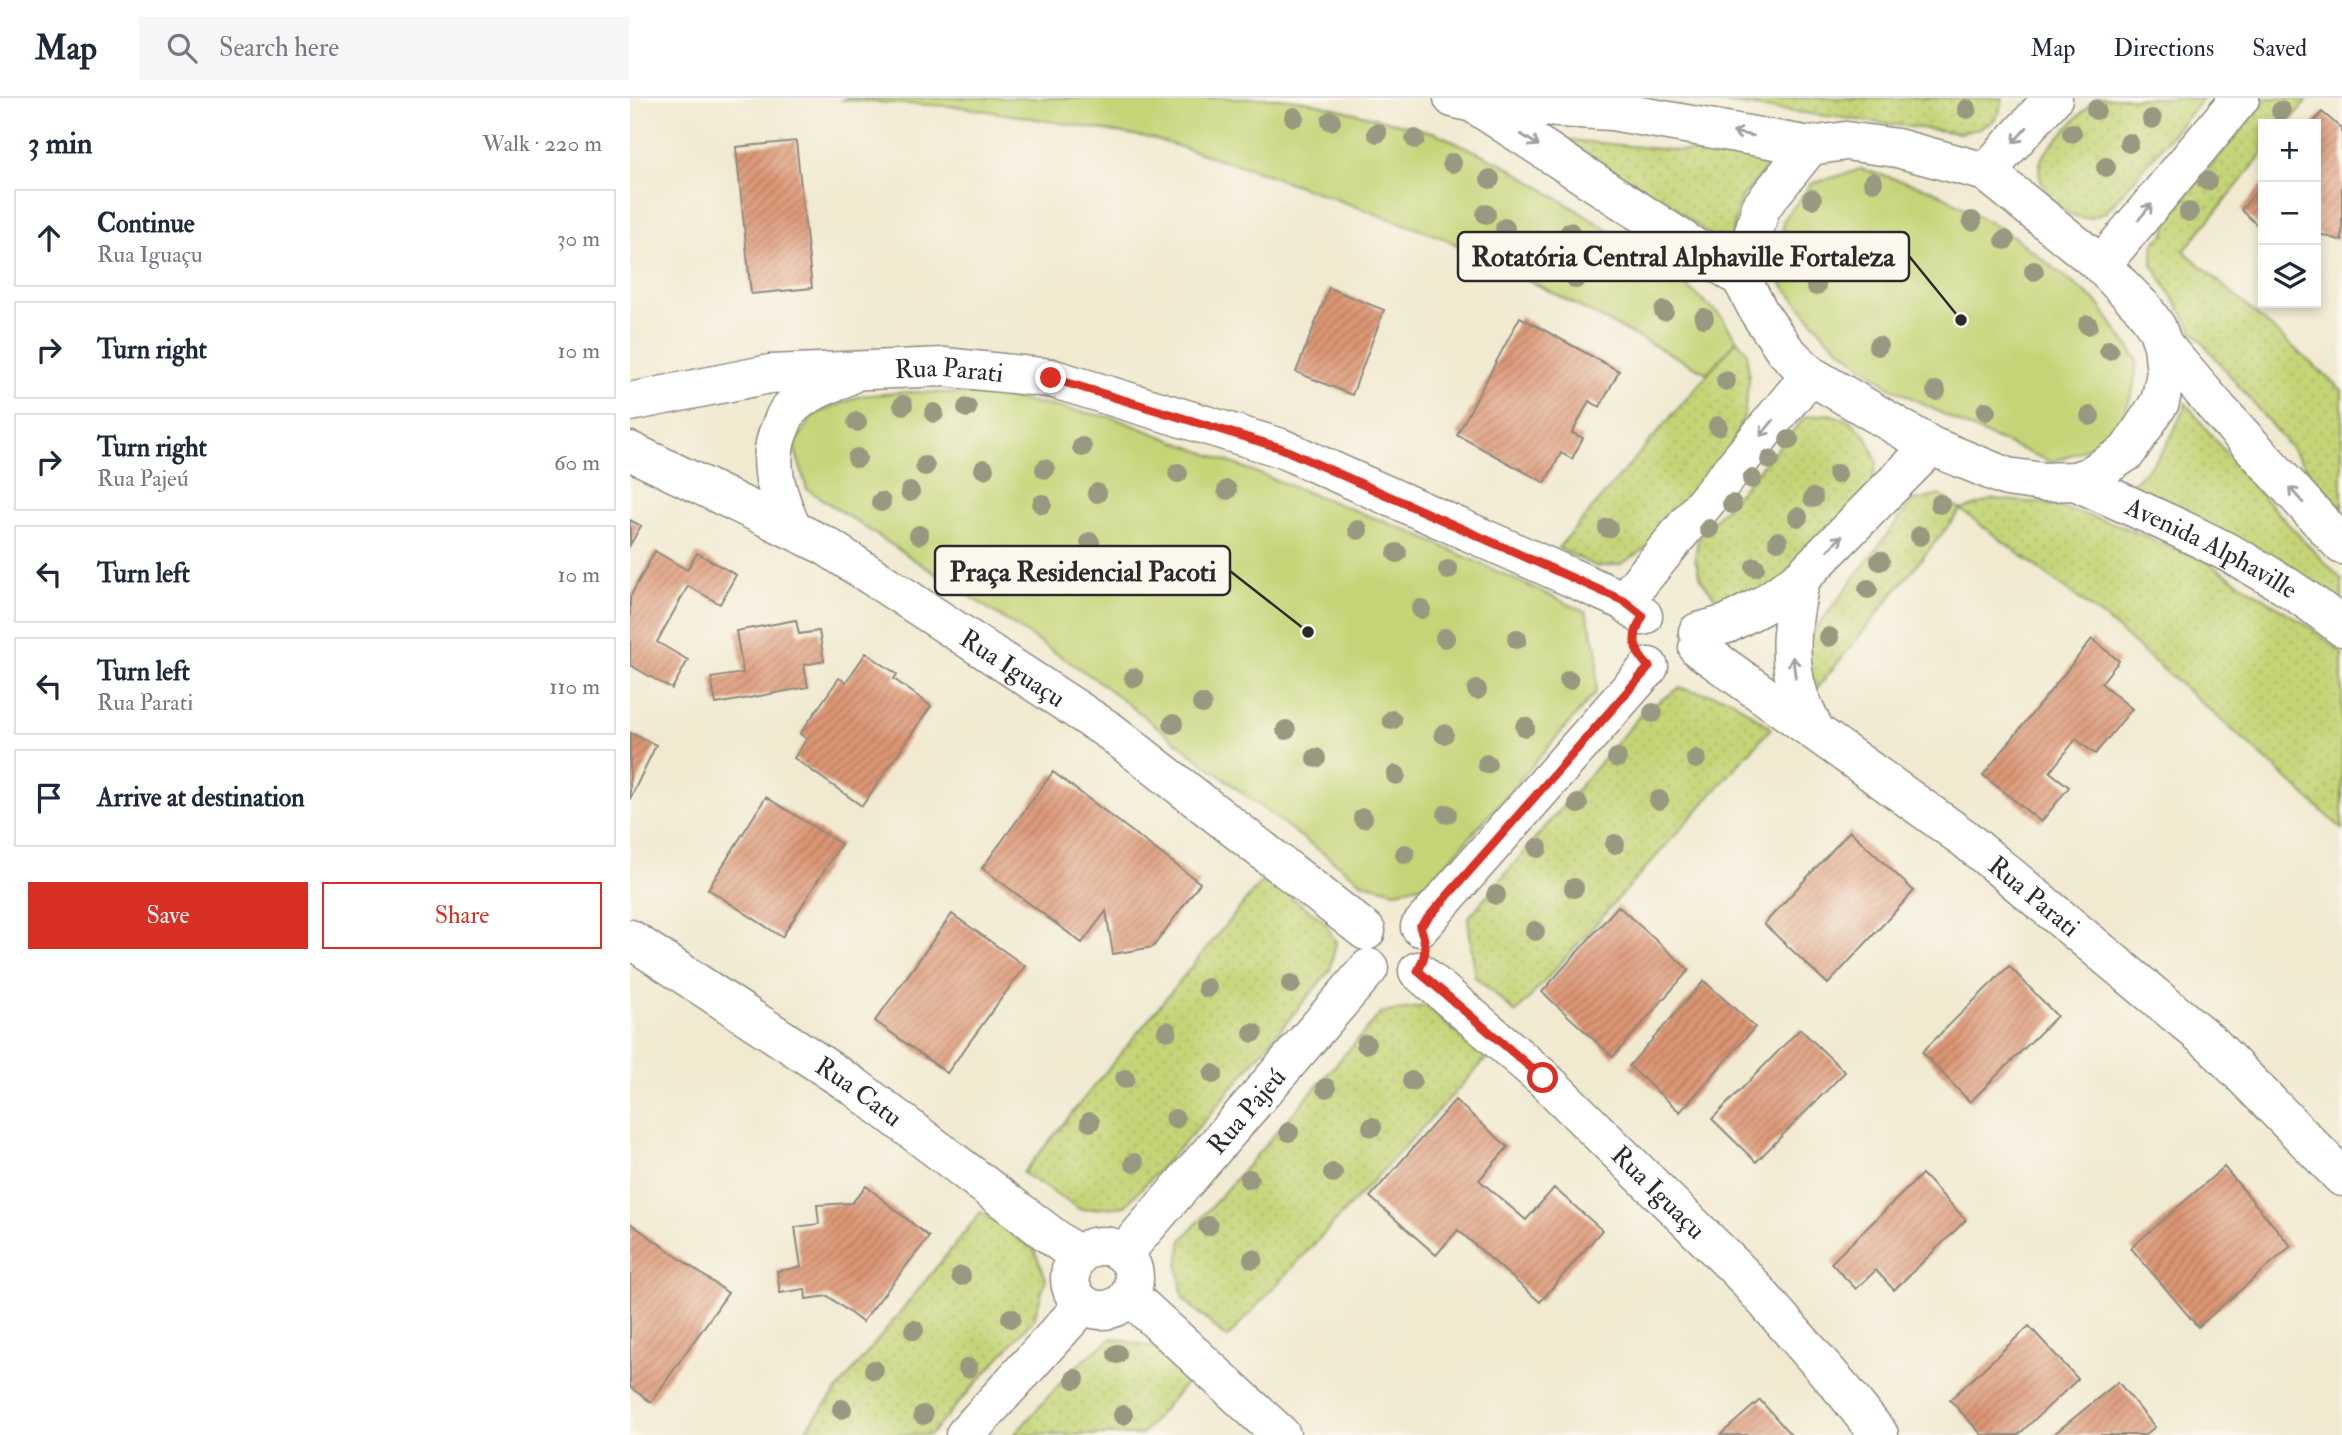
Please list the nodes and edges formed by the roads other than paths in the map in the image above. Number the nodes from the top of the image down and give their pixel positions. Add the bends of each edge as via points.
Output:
1 (2053, 98) edge
2 (2241, 98) edge
3 (1463, 100) edge
4 (1810, 146) junction
5 (1986, 172) junction
6 (2101, 265) junction
7 (1741, 278) junction
8 (2163, 345) junction
9 (857, 371) junction
10 (1810, 375) junction
11 (630, 402) edge
12 (1931, 446) junction
13 (630, 451) edge
14 (2075, 481) junction
15 (792, 529) junction
16 (2342, 545) edge
17 (1801, 578) junction
18 (1634, 608) junction
19 (2342, 626) edge
20 (1698, 640) junction
21 (1649, 667) junction
22 (1815, 731) junction
23 (1420, 927) junction
24 (630, 939) edge
25 (1368, 950) junction
26 (1418, 971) junction
27 (2342, 1177) edge
28 (1123, 1254) junction
29 (1078, 1256) junction
30 (1130, 1296) junction
31 (1083, 1305) junction
32 (965, 1435) edge
33 (1281, 1435) edge
34 (1879, 1435) edge

1 -> 5 street
6 -> 2 street
4 -> 3 street via 1612,111
3 -> 7 street
4 - 5 street via 1846,141 1897,148
4 - 7 street via 1761,207
5 - 6 street
6 - 8 street via 2144,309
7 - 10 street via 1785,350
8 - 14 street via 2166,373 2160,402 2127,452
16 -> 8 street
9 - 11 street, Rua Parati via 770,374
9 - 15 street via 809,394 788,411 776,436 772,467
9 - 18 street, Rua Parati via 944,367 1051,378 1281,448
10 - 12 street
10 -> 18 street
12 - 14 street via 2007,477
17 -> 12 street
13 - 15 street, Rua Iguaçu
14 - 19 street, Avenida Alphaville via 2231,553
15 - 25 street, Rua Iguaçu via 826,546 1111,732
17 - 20 street via 1765,604
22 -> 17 street via 1792,665 1791,638
18 - 20 street via 1675,608 1689,616
18 - 21 street via 1634,643
20 - 21 street via 1686,665 1668,672
20 - 22 street, Rua Parati
21 - 23 street
22 - 27 street, Rua Parati via 1964,838 2212,1044
23 - 25 street via 1408,918 1392,915 1377,920
23 - 26 street via 1426,957
24 - 29 street, Rua Catu via 855,1087
25 - 26 street via 1384,979 1402,980
25 - 28 street, Rua Pajeú
26 - 34 street, Rua Iguaçu via 1543,1078 1740,1272
28 - 29 street via 1100,1246
28 - 30 street via 1132,1266
29 - 31 street via 1069,1282
30 - 31 street via 1117,1307 1100,1311
30 - 33 street
31 - 32 street

